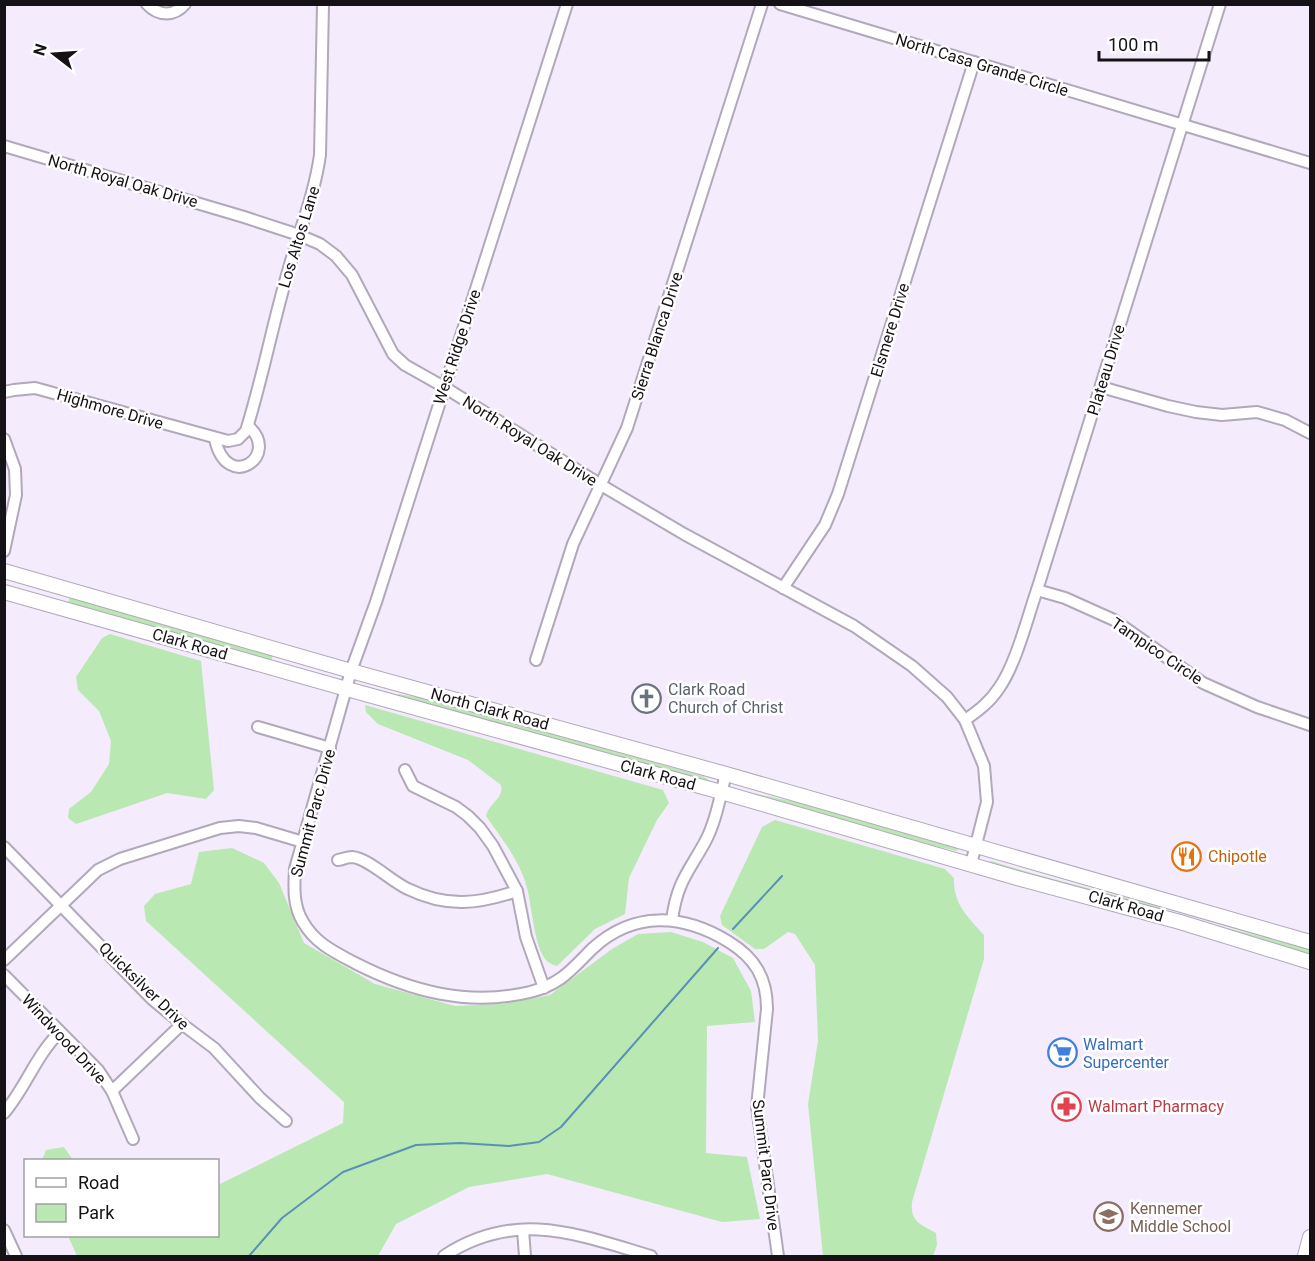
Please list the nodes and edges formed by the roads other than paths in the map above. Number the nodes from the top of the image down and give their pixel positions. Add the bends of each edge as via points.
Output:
1 (147, 4) edge
2 (185, 4) edge
3 (323, 4) edge
4 (567, 4) edge
5 (762, 4) edge
6 (780, 4) edge
7 (1220, 4) edge
8 (974, 62) junction
9 (1183, 125) junction
10 (4, 146) edge
11 (1311, 163) edge
12 (299, 235) junction
13 (444, 387) junction
14 (1101, 387) junction
15 (4, 393) edge
16 (248, 426) junction
17 (1311, 433) edge
18 (4, 439) edge
19 (215, 439) junction
20 (601, 485) junction
21 (4, 550) edge
22 (4, 571) edge
23 (783, 588) junction
24 (1036, 590) junction
25 (4, 592) edge
26 (536, 660) dead end
27 (351, 671) junction
28 (346, 689) junction
29 (964, 720) junction
30 (1311, 724) edge
31 (258, 727) dead end
32 (330, 748) junction
33 (405, 770) dead end
34 (726, 774) junction
35 (721, 792) junction
36 (303, 842) junction
37 (975, 846) junction
38 (4, 848) edge
39 (339, 860) dead end
40 (971, 864) junction
41 (517, 891) junction
42 (62, 905) junction
43 (1185, 907) junction
44 (672, 920) junction
45 (1180, 922) junction
46 (1311, 942) edge
47 (4, 960) edge
48 (1311, 962) edge
49 (4, 975) edge
50 (544, 988) junction
51 (182, 1024) junction
52 (60, 1032) junction
53 (112, 1091) junction
54 (4, 1113) edge
55 (286, 1121) dead end
56 (133, 1139) dead end
57 (523, 1230) junction
58 (6, 1236) edge
59 (16, 1257) edge
60 (444, 1257) edge
61 (525, 1257) edge
62 (651, 1257) edge
63 (778, 1257) edge

1 - 2 street via 165,14 174,13
3 - 12 street, Los Altos Lane via 320,155 312,198
4 - 13 street, West Ridge Drive
5 - 20 street, Sierra Blanca Drive via 627,428
6 - 8 street, North Casa Grande Circle
7 - 9 street, Plateau Drive
8 - 9 street, North Casa Grande Circle
8 - 23 street, Elsmere Drive via 838,494 825,525
9 - 11 street, North Casa Grande Circle
9 - 14 street, Plateau Drive
10 - 12 street, North Royal Oak Drive
12 - 13 street, North Royal Oak Drive via 320,244 346,266 393,354
12 - 16 street, Los Altos Lane
13 - 20 street, North Royal Oak Drive
13 - 27 street, West Ridge Drive
14 - 17 street via 1196,411 1222,415 1257,412
14 - 24 street, Plateau Drive
15 - 19 street, Highmore Drive via 35,388
16 - 19 street via 238,439
16 - 19 street via 260,445 250,465 232,466 226,462
18 - 21 street via 15,469 16,495
20 - 23 street, North Royal Oak Drive
20 - 26 street, Sierra Blanca Drive via 573,543
22 - 27 main road, North Clark Road
23 - 29 street, North Royal Oak Drive via 854,626 912,666 947,697
24 - 29 street, Plateau Drive via 1000,687 983,708
24 - 30 street, Tampico Circle via 1114,620 1203,683 1257,707
25 - 28 main road, Clark Road
27 - 28 street, West Ridge Drive
27 - 34 main road, North Clark Road
28 - 32 street, Summit Parc Drive
28 - 35 main road, Clark Road
29 - 37 street, North Royal Oak Drive via 984,766 986,784 987,802
31 - 32 street
32 - 36 street, Summit Parc Drive
33 - 41 street via 413,786 456,807 480,828
34 - 35 street
34 - 37 main road, North Clark Road
35 - 40 main road, Clark Road
35 - 44 street via 706,840 674,900
36 - 42 street via 256,828 220,828 120,859 98,870
36 - 50 street, Summit Parc Drive via 295,869 297,905 310,932 330,950 405,986 441,994 487,997
37 - 40 street, North Royal Oak Drive
37 - 43 main road, North Clark Road
38 - 42 street, Quicksilver Drive
39 - 41 street via 365,860 410,890 440,900 489,901
40 - 45 main road, Clark Road
41 - 50 street via 526,937
42 - 47 street
42 - 51 street, Quicksilver Drive via 152,999
43 - 45 main road
43 - 46 main road, North Clark Road
44 - 50 street, Summit Parc Drive via 630,925 610,935 561,980
44 - 63 street, Summit Parc Drive via 703,928 741,949 765,982 767,1009 757,1107
45 - 48 main road, Clark Road
49 - 52 street, Windwood Drive
51 - 53 street
51 - 55 street, Quicksilver Drive via 214,1048
52 - 53 street, Windwood Drive via 98,1070
52 - 54 street via 48,1044
53 - 56 street, Windwood Drive
57 - 60 street via 500,1232 456,1248
57 - 61 street
57 - 62 street via 576,1234
58 - 59 street

